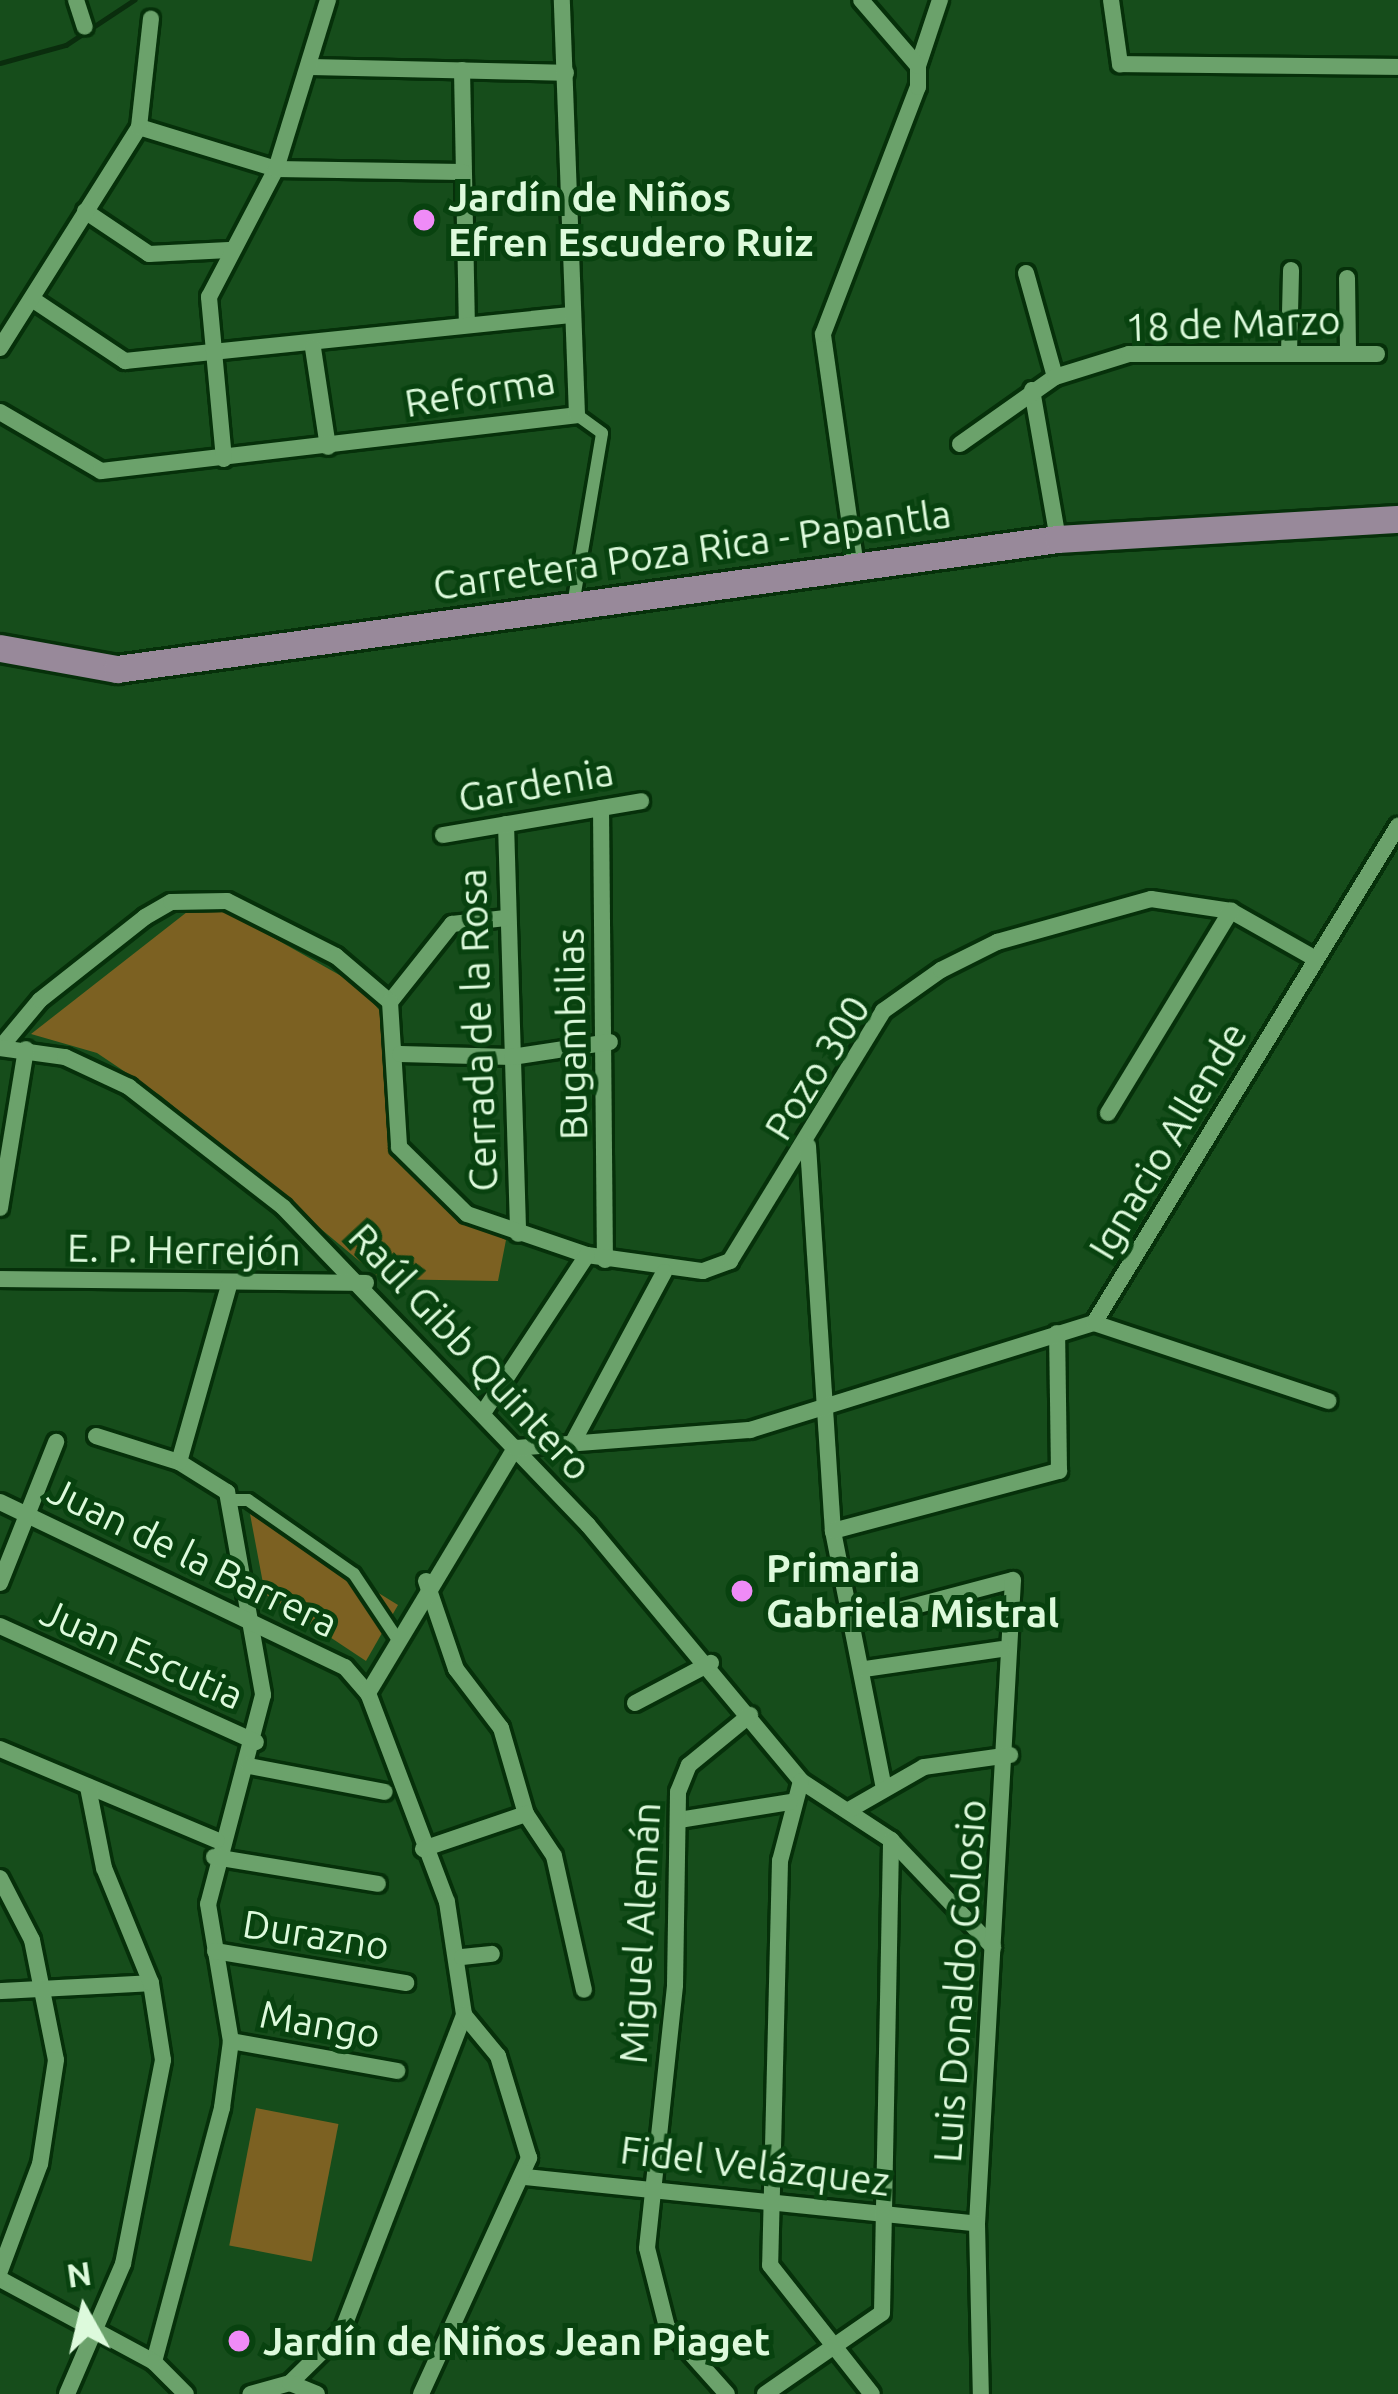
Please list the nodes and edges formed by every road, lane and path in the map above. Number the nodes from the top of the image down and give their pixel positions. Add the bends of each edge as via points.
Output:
1 (76, 0) edge
2 (328, 0) edge
3 (562, 0) edge
4 (861, 0) edge
5 (940, 0) edge
6 (1111, 0) edge
7 (151, 19) dead end
8 (85, 27) dead end
9 (918, 66) junction
10 (308, 67) junction
11 (1398, 67) edge
12 (462, 70) junction
13 (566, 73) junction
14 (139, 128) junction
15 (276, 170) junction
16 (463, 172) junction
17 (85, 211) junction
18 (229, 250) junction
19 (1291, 270) dead end
20 (1026, 273) dead end
21 (1347, 278) dead end
22 (32, 299) junction
23 (571, 315) junction
24 (467, 325) junction
25 (0, 348) edge
26 (313, 348) junction
27 (1348, 353) junction
28 (1289, 354) junction
29 (1377, 354) dead end
30 (210, 356) junction
31 (1055, 377) junction
32 (1032, 390) junction
33 (0, 412) edge
34 (577, 415) junction
35 (960, 444) dead end
36 (328, 447) junction
37 (224, 459) junction
38 (1397, 520) edge
39 (1058, 539) junction
40 (856, 567) junction
41 (573, 606) junction
42 (0, 648) edge
43 (641, 801) dead end
44 (601, 808) junction
45 (506, 824) junction
46 (1398, 826) edge
47 (443, 835) dead end
48 (1231, 911) junction
49 (506, 918) junction
50 (1316, 959) junction
51 (390, 1002) junction
52 (610, 1042) junction
53 (0, 1048) edge
54 (26, 1049) junction
55 (400, 1054) junction
56 (512, 1058) junction
57 (1108, 1113) dead end
58 (808, 1146) junction
59 (0, 1208) edge
60 (518, 1234) junction
61 (596, 1258) junction
62 (664, 1272) junction
63 (0, 1280) edge
64 (366, 1283) junction
65 (229, 1285) junction
66 (1094, 1323) junction
67 (1057, 1333) junction
68 (1328, 1401) dead end
69 (825, 1410) junction
70 (483, 1413) junction
71 (95, 1436) dead end
72 (56, 1442) dead end
73 (573, 1442) junction
74 (514, 1448) junction
75 (179, 1462) junction
76 (230, 1500) junction
77 (0, 1502) edge
78 (31, 1516) junction
79 (833, 1531) junction
80 (426, 1581) junction
81 (0, 1583) edge
82 (247, 1612) junction
83 (858, 1621) junction
84 (0, 1626) edge
85 (395, 1636) junction
86 (1002, 1649) junction
87 (712, 1663) junction
88 (866, 1669) junction
89 (368, 1693) junction
90 (635, 1703) dead end
91 (750, 1715) junction
92 (256, 1742) junction
93 (0, 1749) edge
94 (1010, 1755) junction
95 (249, 1766) junction
96 (801, 1781) junction
97 (884, 1784) junction
98 (88, 1787) junction
99 (385, 1792) dead end
100 (790, 1802) junction
101 (850, 1810) junction
102 (526, 1814) junction
103 (679, 1820) junction
104 (891, 1840) junction
105 (216, 1848) junction
106 (423, 1849) junction
107 (0, 1877) edge
108 (378, 1884) dead end
109 (993, 1947) junction
110 (215, 1951) junction
111 (491, 1954) dead end
112 (462, 1957) junction
113 (152, 1983) junction
114 (406, 1983) dead end
115 (47, 1988) junction
116 (584, 1990) dead end
117 (0, 1991) edge
118 (464, 2015) junction
119 (231, 2041) junction
120 (397, 2071) dead end
121 (526, 2176) junction
122 (656, 2185) junction
123 (772, 2194) junction
124 (883, 2215) junction
125 (976, 2224) junction
126 (0, 2275) edge
127 (95, 2331) junction
128 (828, 2342) junction
129 (154, 2362) junction
130 (290, 2383) junction
131 (312, 2393) edge
132 (67, 2394) edge
133 (186, 2394) edge
134 (250, 2394) edge
135 (422, 2394) edge
136 (727, 2394) edge
137 (765, 2394) edge
138 (872, 2394) edge
139 (981, 2394) edge

1 - 8 street
2 - 10 street
3 - 13 street, Reforma
4 - 9 street
5 - 9 street
6 - 11 street via 1120,64
7 - 14 street
9 - 40 street via 885,190 823,334
10 - 12 street
10 - 15 street
12 - 13 street
12 - 16 street
13 - 23 street, Reforma
14 - 15 street
14 - 17 street
15 - 16 street
15 - 18 street
16 - 24 street
17 - 18 street via 149,254
17 - 22 street
18 - 30 street via 209,297
19 - 28 street
20 - 31 street
21 - 27 street
22 - 25 street
22 - 30 street via 125,362
23 - 24 street
23 - 34 street, Reforma
24 - 26 street
26 - 30 street
26 - 36 street
27 - 28 street, 18 de Marzo
27 - 29 street, 18 de Marzo
28 - 31 street, 18 de Marzo via 1129,354
30 - 37 street
31 - 32 street, 18 de Marzo
32 - 35 street, 18 de Marzo
32 - 39 street
33 - 37 street, Reforma via 101,471
34 - 36 street, Reforma
34 - 41 street via 602,433
36 - 37 street, Reforma
38 - 39 main road, Carretera Poza Rica - Papantla
39 - 40 main road, Carretera Poza Rica - Papantla
40 - 41 main road, Carretera Poza Rica - Papantla
41 - 42 main road, Carretera Poza Rica - Papantla via 118,669
43 - 44 street, Gardenia
44 - 45 street, Gardenia
44 - 52 street, Bugambilias
45 - 47 street, Gardenia
45 - 49 street, Cerrada de la Rosa
46 - 50 street, Ignacio Allende
48 - 50 street, Pozo 300
48 - 57 street
48 - 58 street, Pozo 300 via 1150,899 997,941 941,970 884,1011
49 - 51 street via 452,924
49 - 56 street, Cerrada de la Rosa
50 - 66 street, Ignacio Allende
51 - 53 street via 336,956 198,897 145,917 40,1000
51 - 55 street
52 - 56 street
52 - 61 street, Bugambilias
53 - 54 street, Raúl Gibb Quintero
54 - 59 street
54 - 64 street, Raúl Gibb Quintero via 86,1067 186,1125
55 - 56 street
55 - 60 street, Pozo 300 via 399,1147 426,1181
56 - 60 street, Cerrada de la Rosa
58 - 62 street, Pozo 300 via 730,1261
58 - 69 street
60 - 61 street, Pozo 300
61 - 62 street, Pozo 300
61 - 70 street
62 - 73 street
63 - 65 street, E. P. Herrejón
64 - 65 street, E. P. Herrejón
64 - 70 street, Raúl Gibb Quintero
65 - 75 street
66 - 67 street
66 - 68 street
67 - 69 street
67 - 79 street via 1059,1471
69 - 73 street via 749,1430
69 - 79 street
70 - 74 street, Raúl Gibb Quintero
71 - 75 street
72 - 78 street
73 - 74 street
74 - 80 street
74 - 87 street, Raúl Gibb Quintero
75 - 76 street
76 - 82 street
76 - 85 street via 248,1500 354,1574
77 - 78 street, Juan de la Barrera
78 - 81 street
78 - 82 street, Juan de la Barrera
79 - 83 street
80 - 85 street
80 - 102 street via 456,1669 501,1728
82 - 89 street, Juan de la Barrera via 345,1667
82 - 92 street via 262,1695
83 - 86 street, Luis Donaldo Colosio via 1012,1574
83 - 88 street
84 - 92 street, Juan Escutia
85 - 89 street
86 - 88 street
86 - 94 street, Luis Donaldo Colosio
87 - 90 street
87 - 91 street, Raúl Gibb Quintero
88 - 97 street
89 - 106 street
91 - 96 street, Raúl Gibb Quintero
91 - 103 street, Miguel Alemán via 689,1765
92 - 95 street
93 - 98 street
94 - 97 street
94 - 109 street, Luis Donaldo Colosio
95 - 99 street
95 - 105 street
96 - 100 street
96 - 101 street
97 - 101 street
98 - 105 street
98 - 113 street via 104,1868
100 - 103 street
100 - 123 street
101 - 104 street
102 - 106 street
102 - 116 street via 554,1856
103 - 122 street, Miguel Alemán
104 - 109 street
104 - 124 street
105 - 108 street
105 - 110 street
106 - 112 street
107 - 115 street
109 - 125 street, Luis Donaldo Colosio
110 - 114 street, Durazno
110 - 119 street
111 - 112 street
112 - 118 street
113 - 115 street
113 - 127 street via 163,2060 123,2264
115 - 117 street
115 - 126 street via 56,2060 40,2164
118 - 121 street via 498,2056 526,2134
118 - 130 street via 341,2333
119 - 120 street, Mango
119 - 129 street via 185,2277
121 - 122 street, Fidel Velázquez
121 - 135 street
122 - 123 street, Fidel Velázquez
122 - 136 street, Miguel Alemán via 650,2292
123 - 124 street, Fidel Velázquez
123 - 128 street via 770,2265
124 - 125 street, Fidel Velázquez
124 - 128 street via 882,2313
125 - 139 street, Luis Donaldo Colosio
126 - 127 street
127 - 129 street
127 - 132 street
128 - 137 street
128 - 138 street
129 - 133 street
130 - 131 street
130 - 134 street

